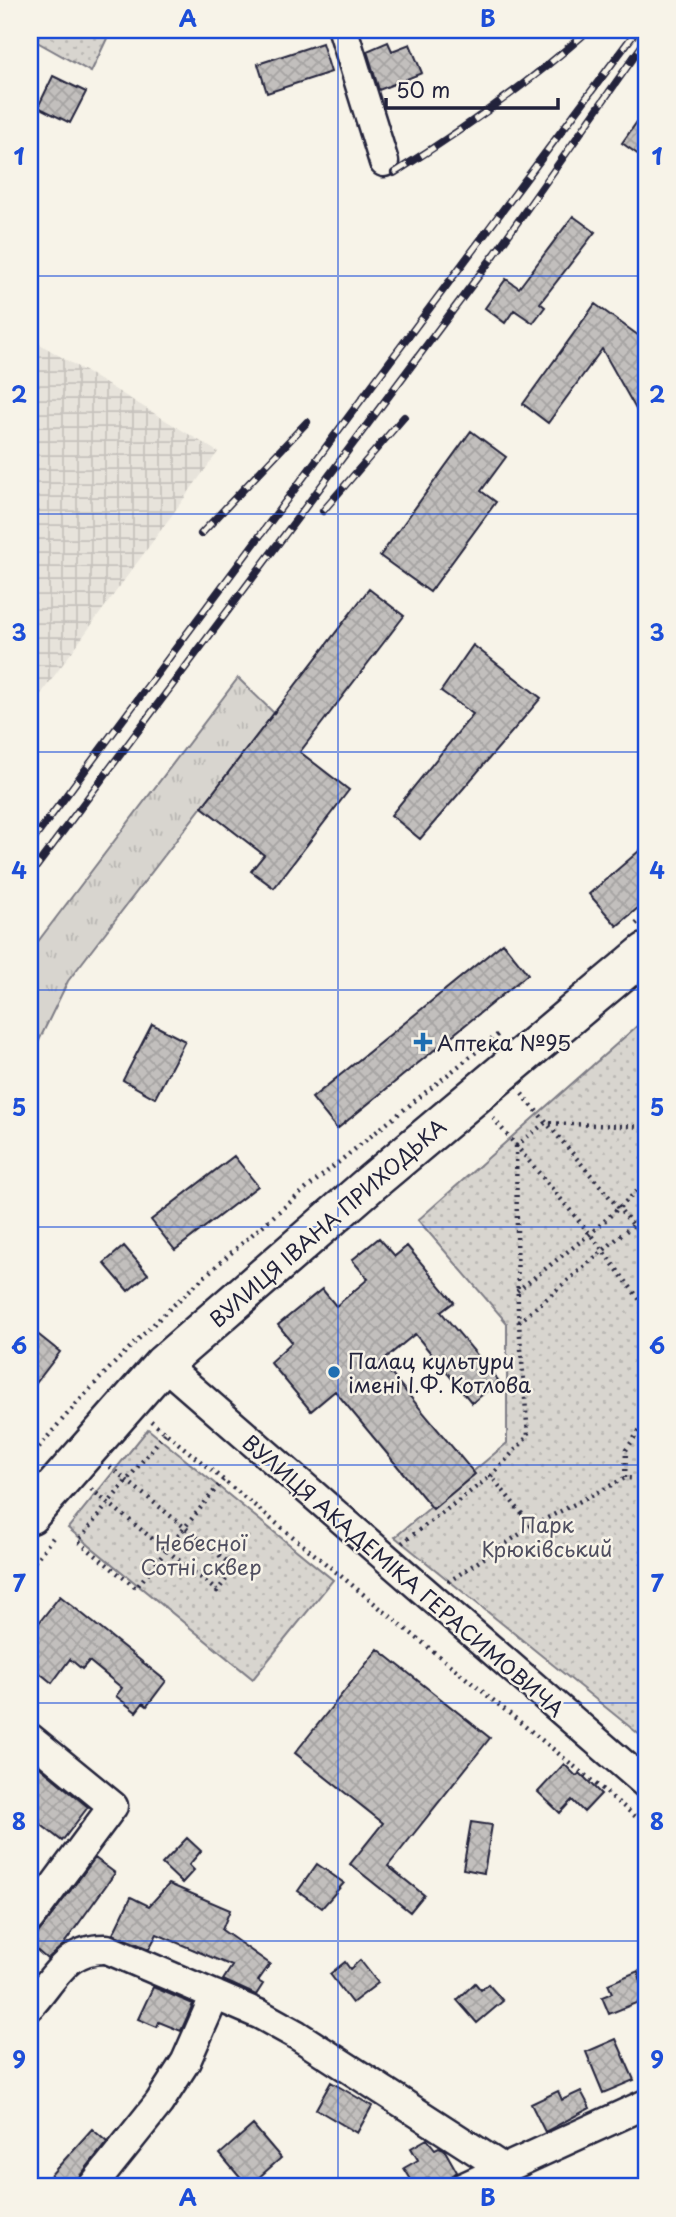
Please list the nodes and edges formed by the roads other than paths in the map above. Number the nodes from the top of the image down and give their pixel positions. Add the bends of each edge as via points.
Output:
1 (343, 30) edge
2 (384, 162) dead end
3 (646, 953) edge
4 (163, 1364) junction
5 (30, 1515) edge
6 (30, 1738) edge
7 (646, 1784) edge
8 (30, 1918) edge
9 (215, 1995) junction
10 (32, 2003) edge
11 (646, 2104) edge
12 (503, 2168) junction
13 (92, 2187) edge
14 (464, 2187) edge

1 - 2 street
3 - 4 main road, ВУЛИЦЯ ІВАНА ПРИХОДЬКА
4 - 5 main road, ВУЛИЦЯ ІВАНА ПРИХОДЬКА
4 - 7 street, ВУЛИЦЯ АКАДЕМІКА ГЕРАСИМОВИЧА
6 - 8 street via 113,1806
9 - 10 street via 107,1949 94,1948 66,1962
9 - 12 street via 297,2035
9 - 13 street via 186,2061
11 - 12 street
12 - 14 street

